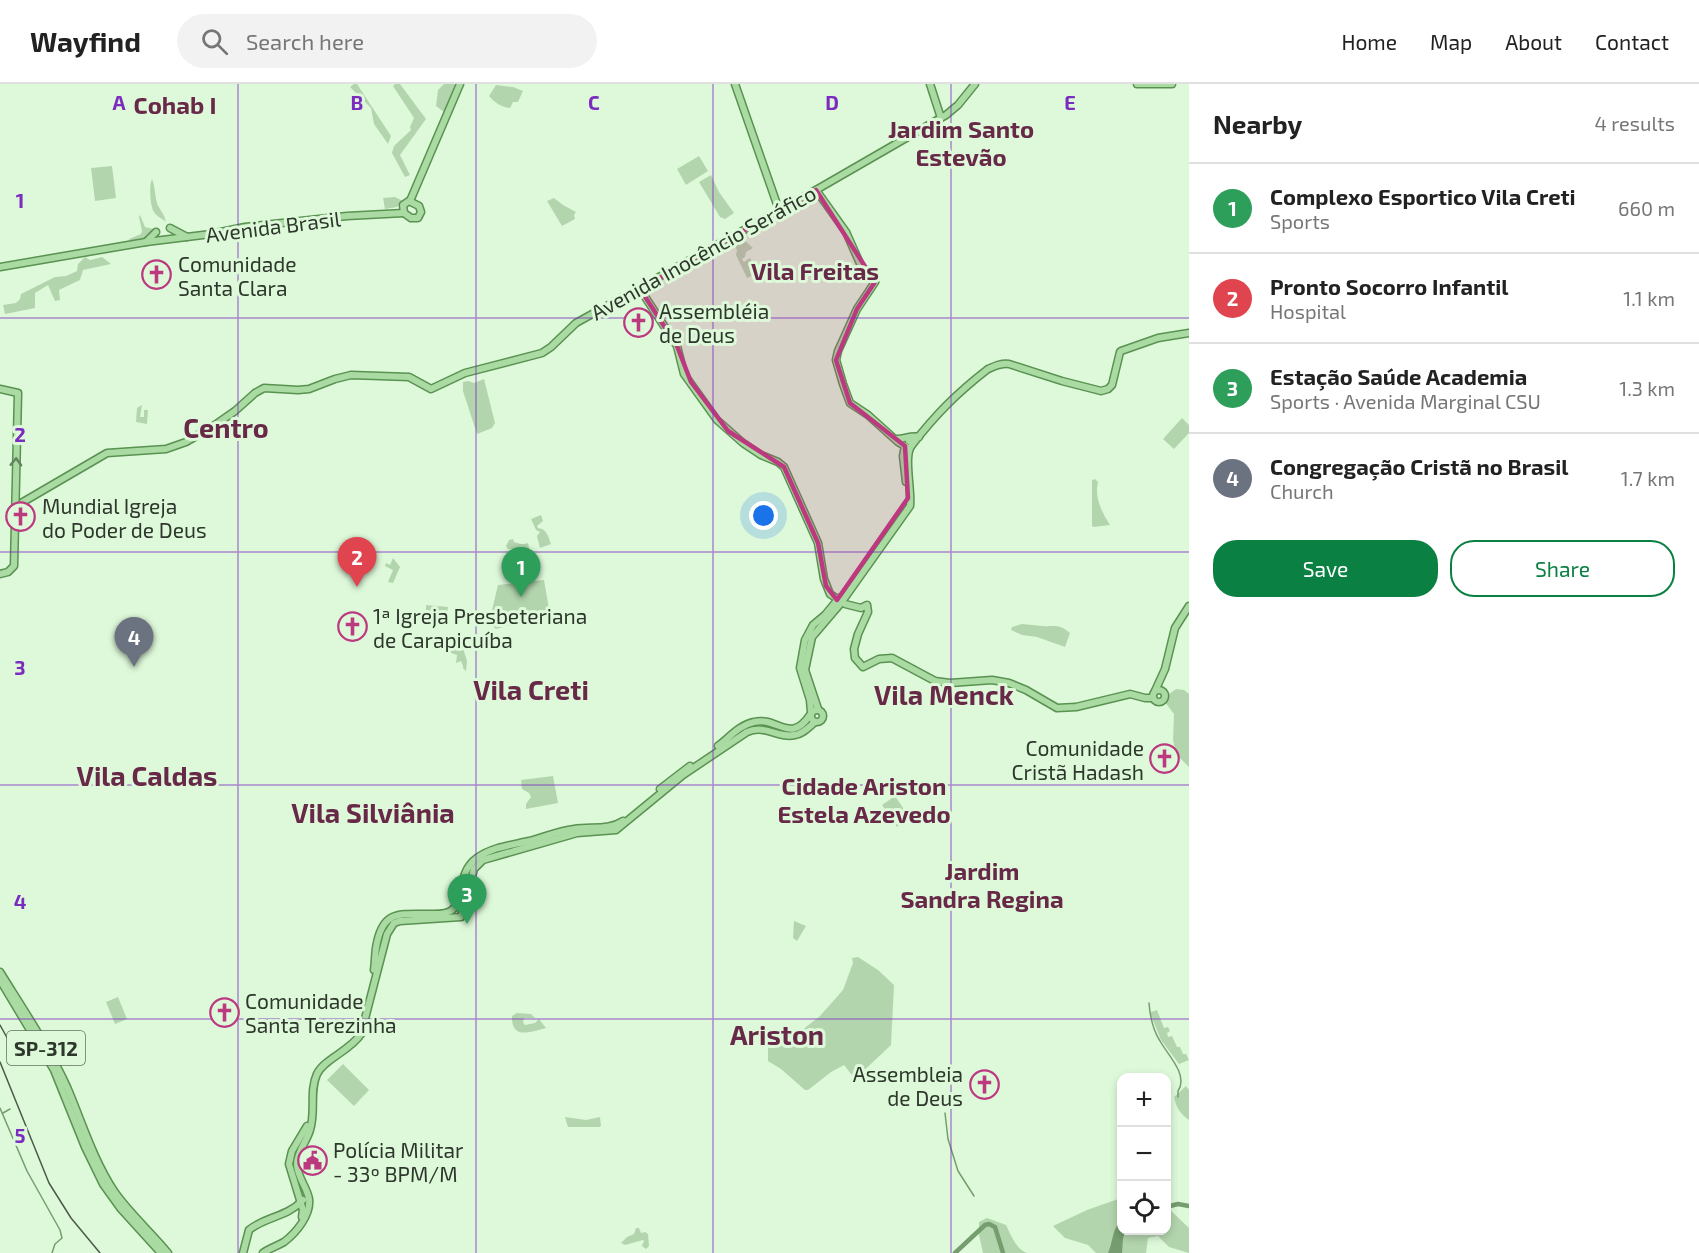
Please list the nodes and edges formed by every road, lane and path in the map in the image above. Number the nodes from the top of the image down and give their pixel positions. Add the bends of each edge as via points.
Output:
1 (460, 84) edge
2 (735, 84) edge
3 (930, 84) edge
4 (975, 84) edge
5 (1137, 84) edge
6 (1172, 84) edge
7 (941, 118) junction
8 (816, 190) junction
9 (410, 201) junction
10 (403, 210) junction
11 (779, 210) junction
12 (170, 228) dead end
13 (156, 232) dead end
14 (187, 237) junction
15 (146, 242) junction
16 (0, 267) edge
17 (639, 289) junction
18 (1189, 333) edge
19 (0, 389) edge
20 (909, 442) junction
21 (15, 496) junction
22 (23, 502) junction
23 (15, 511) junction
24 (875, 552) junction
25 (0, 574) edge
26 (839, 602) junction
27 (1189, 606) edge
28 (1160, 681) junction
29 (1163, 691) junction
30 (1154, 694) junction
31 (813, 712) junction
32 (815, 722) junction
33 (454, 908) junction
34 (463, 909) junction
35 (455, 917) junction
36 (387, 934) junction
37 (379, 938) junction
38 (0, 972) edge
39 (0, 980) edge
40 (357, 1037) junction
41 (295, 1154) junction
42 (308, 1196) junction
43 (301, 1203) junction
44 (300, 1224) junction
45 (161, 1253) edge
46 (168, 1253) edge
47 (243, 1253) edge
48 (263, 1253) edge

1 - 9 main road
2 - 11 main road
3 - 7 main road
4 - 7 main road, Avenida Inocêncio Seráfico
5 - 6 main road
7 - 8 main road, Avenida Inocêncio Seráfico
8 - 11 main road, Avenida Inocêncio Seráfico
8 - 20 main road via 846,232 862,268 875,282 860,303 837,356 850,403 896,439
9 - 10 main road
9 - 10 main road via 419,206 419,216 411,218
10 - 14 main road, Avenida Brasil
11 - 17 main road, Avenida Inocêncio Seráfico
12 - 14 main road
13 - 15 main road
14 - 15 main road, Avenida Brasil
15 - 16 main road, Avenida Brasil
17 - 22 main road, Avenida Inocêncio Seráfico via 573,325 542,353 465,373 431,389 409,377 351,375 309,389 264,388 186,442 165,449 107,453
17 - 26 main road via 676,346 690,385 711,411 728,431 753,450 784,466 818,543 826,586
18 - 20 main road via 1158,338 1120,352 1112,385 1101,391 999,364 961,391
21 -> 19 main road via 18,393
20 - 24 main road via 903,456 907,504
20 - 24 main road via 913,503
21 - 22 main road
21 - 23 main road
22 - 23 main road, Avenida Inocêncio Seráfico
23 - 25 main road via 13,568
24 - 26 main road
26 - 30 main road via 865,606 868,612 854,649 863,668 879,659 892,658 935,681 1009,683 1057,708 1076,708 1130,694 1145,698
26 - 31 main road via 812,637 806,674
27 - 28 main road via 1175,628
28 - 29 main road
28 - 30 main road
29 - 30 main road via 1159,689
29 - 30 main road via 1164,700 1157,702
31 - 32 main road
31 - 32 main road via 822,712 823,718
31 - 33 main road via 802,725 792,729 758,721 744,725 613,827 567,830 485,853 468,867
32 - 34 main road via 795,735 764,729 747,732 683,775 616,830 577,833 483,860 474,869
33 - 34 main road
33 - 35 main road
33 - 37 main road via 444,913 395,915 387,921
34 - 35 main road via 461,917
35 - 36 main road via 397,921
36 - 37 main road via 382,943
36 - 40 main road
37 - 40 main road
38 - 46 main road, SP-312 via 54,1062 108,1181
39 - 45 main road, SP-312 via 54,1070 103,1184
40 - 41 main road via 317,1073 311,1127
41 - 42 main road
41 - 43 main road via 289,1164
42 - 43 main road
42 - 44 main road via 308,1208
43 - 44 main road
43 - 47 main road via 249,1230
44 - 48 main road via 284,1242

